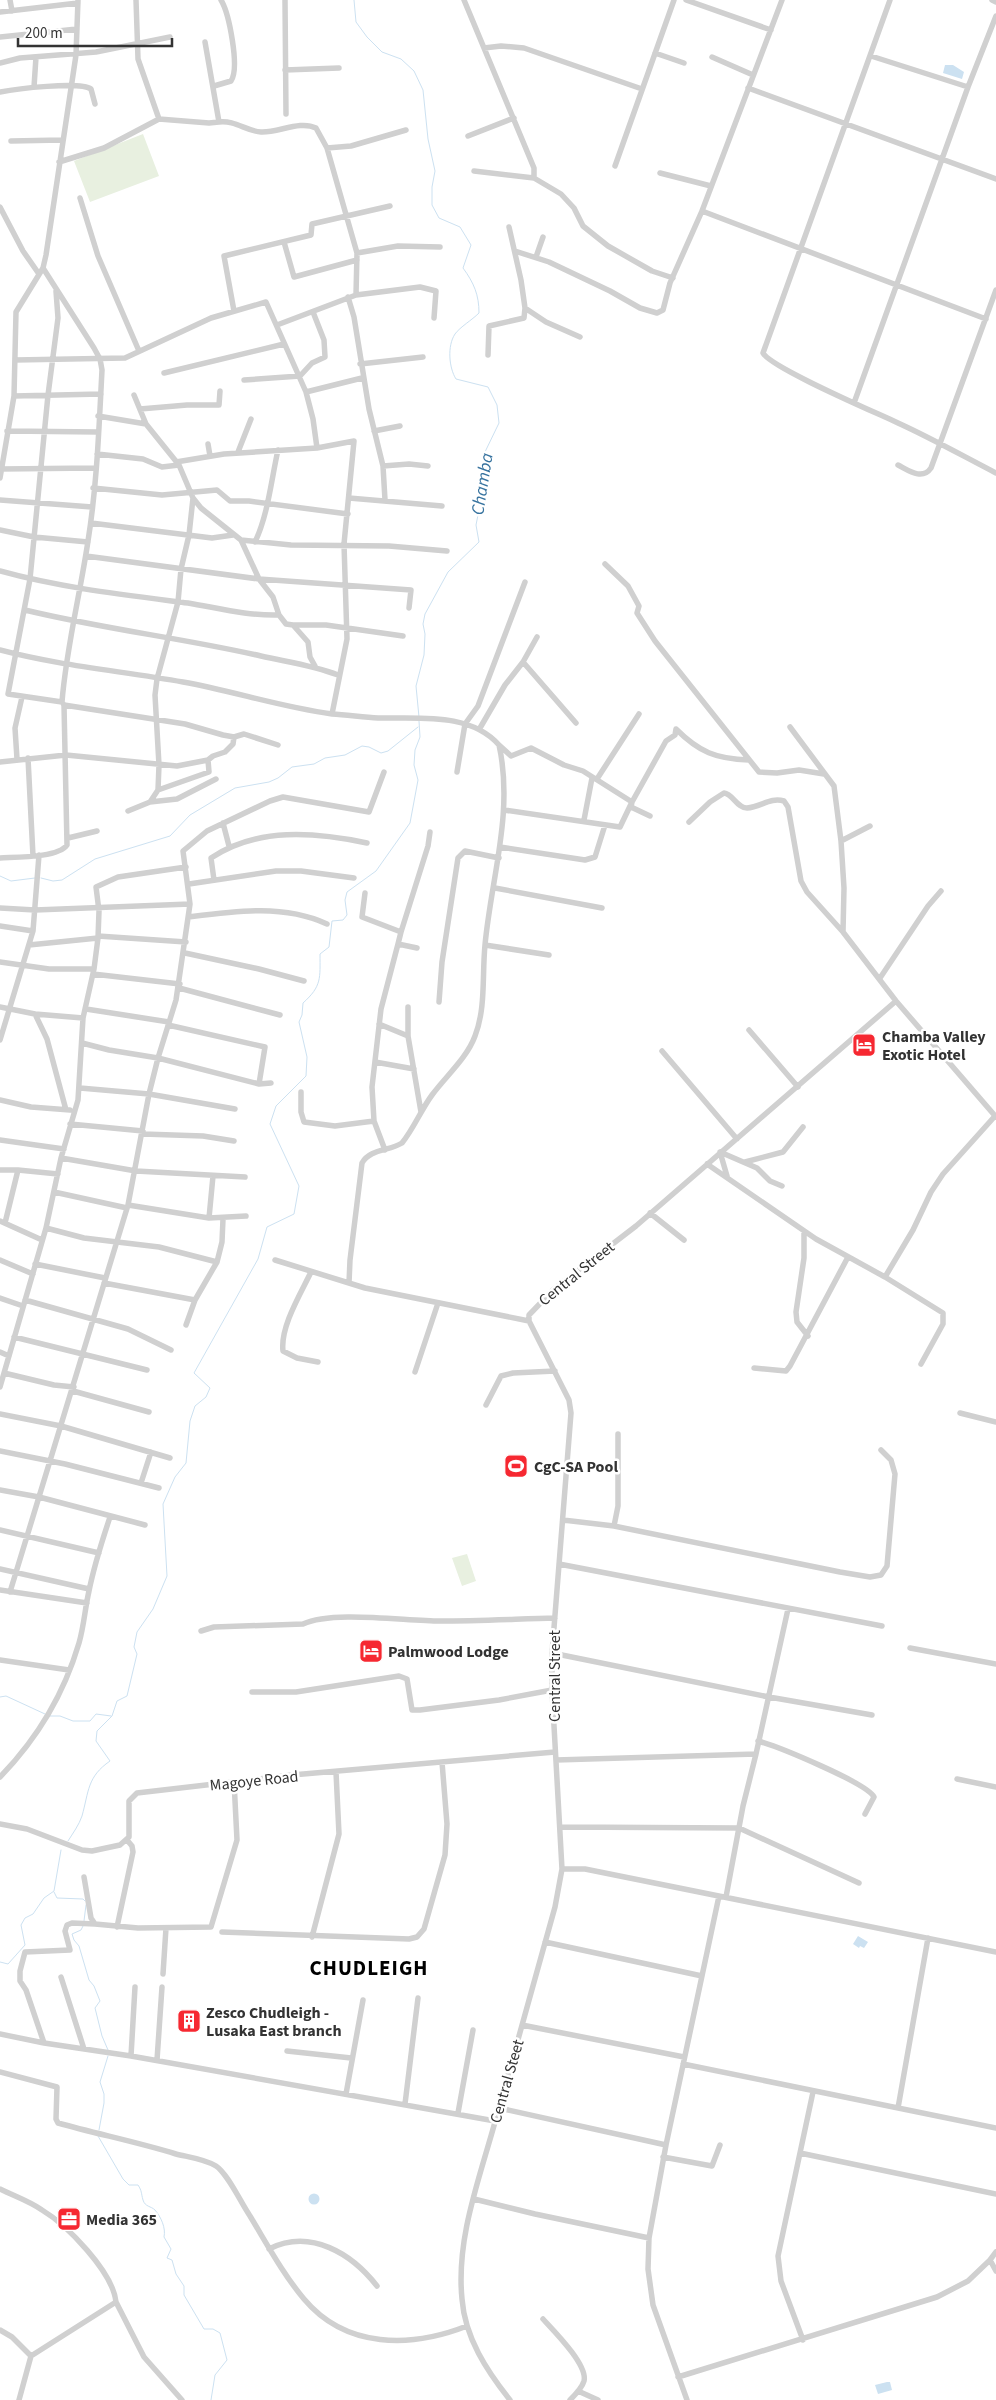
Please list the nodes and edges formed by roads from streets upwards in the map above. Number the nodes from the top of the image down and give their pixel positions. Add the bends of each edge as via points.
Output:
1 (10, 0) edge
2 (136, 0) edge
3 (221, 0) edge
4 (284, 0) edge
5 (464, 0) edge
6 (674, 0) edge
7 (686, 0) edge
8 (782, 0) edge
9 (890, 0) edge
10 (992, 0) edge
11 (78, 1) edge
12 (996, 2) edge
13 (12, 11) junction
14 (0, 12) edge
15 (996, 16) edge
16 (77, 29) junction
17 (771, 30) junction
18 (0, 37) edge
19 (170, 38) dead end
20 (205, 42) dead end
21 (136, 43) junction
22 (484, 48) junction
23 (655, 53) junction
24 (76, 55) junction
25 (871, 56) junction
26 (36, 57) junction
27 (712, 57) dead end
28 (684, 62) dead end
29 (0, 63) edge
30 (339, 68) dead end
31 (285, 70) junction
32 (754, 75) junction
33 (71, 86) junction
34 (214, 86) junction
35 (34, 87) junction
36 (968, 87) junction
37 (748, 88) junction
38 (642, 89) junction
39 (0, 92) edge
40 (95, 104) dead end
41 (286, 114) dead end
42 (514, 118) junction
43 (159, 119) junction
44 (219, 122) junction
45 (846, 125) junction
46 (406, 130) dead end
47 (468, 136) dead end
48 (62, 140) junction
49 (11, 141) dead end
50 (328, 148) junction
51 (942, 161) junction
52 (59, 162) junction
53 (615, 166) dead end
54 (474, 171) dead end
55 (660, 173) dead end
56 (534, 178) junction
57 (996, 179) edge
58 (712, 186) junction
59 (80, 198) dead end
60 (390, 206) dead end
61 (0, 207) edge
62 (702, 211) junction
63 (347, 217) junction
64 (508, 227) dead end
65 (543, 237) dead end
66 (284, 242) junction
67 (440, 247) dead end
68 (800, 248) junction
69 (515, 251) junction
70 (357, 257) junction
71 (536, 257) junction
72 (42, 268) junction
73 (39, 274) junction
74 (673, 278) junction
75 (896, 284) junction
76 (56, 291) junction
77 (996, 292) edge
78 (356, 295) junction
79 (348, 297) junction
80 (525, 308) junction
81 (234, 310) junction
82 (313, 312) junction
83 (434, 318) dead end
84 (986, 319) junction
85 (277, 325) junction
86 (580, 337) dead end
87 (284, 344) junction
88 (139, 351) junction
89 (488, 354) dead end
90 (423, 357) dead end
91 (52, 358) junction
92 (100, 359) junction
93 (15, 360) junction
94 (360, 364) junction
95 (164, 373) dead end
96 (300, 376) junction
97 (362, 378) junction
98 (244, 380) dead end
99 (220, 392) dead end
100 (306, 392) junction
101 (101, 394) junction
102 (134, 395) dead end
103 (14, 396) junction
104 (48, 396) junction
105 (854, 403) junction
106 (140, 409) junction
107 (98, 416) junction
108 (251, 419) dead end
109 (146, 424) junction
110 (400, 426) dead end
111 (7, 431) junction
112 (98, 432) junction
113 (374, 432) junction
114 (44, 433) junction
115 (208, 444) dead end
116 (940, 444) junction
117 (317, 448) junction
118 (278, 450) junction
119 (238, 452) junction
120 (97, 454) junction
121 (210, 456) junction
122 (178, 464) junction
123 (898, 465) dead end
124 (383, 466) junction
125 (428, 466) dead end
126 (42, 468) junction
127 (95, 468) junction
128 (1, 469) junction
129 (996, 473) edge
130 (0, 478) edge
131 (94, 488) junction
132 (191, 491) junction
133 (193, 498) junction
134 (349, 498) junction
135 (0, 500) edge
136 (385, 500) junction
137 (266, 503) junction
138 (38, 504) junction
139 (442, 506) dead end
140 (92, 507) junction
141 (348, 514) junction
142 (91, 523) junction
143 (0, 530) edge
144 (189, 535) junction
145 (233, 535) junction
146 (34, 537) junction
147 (242, 540) junction
148 (88, 542) junction
149 (255, 542) junction
150 (344, 544) junction
151 (447, 552) dead end
152 (86, 556) junction
153 (605, 564) dead end
154 (182, 569) junction
155 (0, 571) edge
156 (30, 579) junction
157 (259, 579) junction
158 (524, 582) dead end
159 (346, 585) junction
160 (81, 588) junction
161 (178, 602) junction
162 (409, 608) dead end
163 (25, 610) junction
164 (279, 615) junction
165 (75, 622) junction
166 (293, 625) junction
167 (347, 627) junction
168 (169, 636) junction
169 (403, 636) dead end
170 (537, 637) dead end
171 (0, 650) edge
172 (15, 654) junction
173 (523, 662) junction
174 (65, 664) junction
175 (315, 666) junction
176 (338, 676) junction
177 (157, 679) junction
178 (0, 692) edge
179 (8, 694) junction
180 (22, 697) junction
181 (63, 703) junction
182 (332, 714) junction
183 (639, 714) dead end
184 (157, 720) junction
185 (576, 723) dead end
186 (465, 724) junction
187 (790, 727) dead end
188 (480, 728) junction
189 (234, 737) junction
190 (278, 745) dead end
191 (500, 745) junction
192 (66, 755) junction
193 (28, 758) junction
194 (17, 759) junction
195 (208, 760) junction
196 (749, 760) junction
197 (0, 762) edge
198 (159, 765) junction
199 (384, 772) dead end
200 (457, 772) dead end
201 (824, 774) junction
202 (216, 779) dead end
203 (595, 779) junction
204 (158, 790) junction
205 (150, 802) junction
206 (632, 802) junction
207 (504, 810) junction
208 (128, 811) dead end
209 (650, 816) dead end
210 (584, 820) junction
211 (689, 822) dead end
212 (223, 823) junction
213 (605, 825) junction
214 (870, 826) dead end
215 (97, 831) dead end
216 (430, 832) dead end
217 (68, 838) junction
218 (842, 841) junction
219 (367, 843) dead end
220 (229, 846) junction
221 (500, 847) junction
222 (36, 856) junction
223 (0, 858) edge
224 (499, 858) junction
225 (186, 867) junction
226 (354, 878) dead end
227 (214, 880) junction
228 (189, 884) junction
229 (495, 888) junction
230 (941, 891) dead end
231 (365, 893) dead end
232 (190, 904) junction
233 (98, 906) junction
234 (0, 908) edge
235 (602, 908) dead end
236 (35, 910) junction
237 (189, 917) junction
238 (327, 924) dead end
239 (0, 926) edge
240 (33, 931) junction
241 (402, 932) junction
242 (843, 932) junction
243 (98, 937) junction
244 (186, 942) junction
245 (398, 944) junction
246 (30, 945) junction
247 (485, 945) junction
248 (417, 948) dead end
249 (185, 954) junction
250 (549, 955) dead end
251 (0, 962) edge
252 (23, 967) junction
253 (93, 971) junction
254 (880, 978) junction
255 (304, 981) dead end
256 (179, 986) junction
257 (896, 1000) junction
258 (439, 1002) dead end
259 (0, 1007) edge
260 (408, 1007) dead end
261 (8, 1009) junction
262 (86, 1009) junction
263 (35, 1014) junction
264 (280, 1015) dead end
265 (83, 1018) junction
266 (169, 1023) junction
267 (379, 1024) junction
268 (749, 1030) dead end
269 (408, 1036) junction
270 (0, 1040) edge
271 (82, 1043) junction
272 (662, 1051) dead end
273 (158, 1058) junction
274 (376, 1062) junction
275 (414, 1069) junction
276 (271, 1083) dead end
277 (259, 1084) junction
278 (798, 1087) junction
279 (80, 1088) junction
280 (301, 1092) dead end
281 (149, 1094) junction
282 (0, 1100) edge
283 (236, 1109) dead end
284 (66, 1110) junction
285 (75, 1111) junction
286 (421, 1112) junction
287 (996, 1116) edge
288 (374, 1121) junction
289 (70, 1124) junction
290 (802, 1127) dead end
291 (143, 1133) junction
292 (737, 1139) junction
293 (0, 1140) edge
294 (234, 1141) dead end
295 (64, 1149) junction
296 (385, 1150) junction
297 (720, 1152) junction
298 (61, 1158) junction
299 (745, 1162) junction
300 (707, 1164) junction
301 (0, 1170) edge
302 (18, 1170) junction
303 (136, 1171) junction
304 (58, 1174) junction
305 (213, 1176) junction
306 (245, 1177) dead end
307 (727, 1177) junction
308 (782, 1186) dead end
309 (54, 1192) junction
310 (128, 1207) junction
311 (650, 1213) junction
312 (246, 1216) dead end
313 (209, 1218) junction
314 (223, 1219) junction
315 (2, 1222) edge
316 (46, 1228) junction
317 (804, 1231) junction
318 (42, 1240) junction
319 (684, 1240) dead end
320 (116, 1244) junction
321 (848, 1257) junction
322 (0, 1260) edge
323 (275, 1260) dead end
324 (217, 1262) junction
325 (35, 1264) junction
326 (311, 1272) junction
327 (33, 1274) junction
328 (885, 1277) junction
329 (104, 1280) junction
330 (349, 1283) junction
331 (0, 1298) edge
332 (195, 1300) junction
333 (24, 1303) junction
334 (438, 1304) junction
335 (94, 1318) junction
336 (529, 1321) junction
337 (186, 1325) dead end
338 (808, 1336) junction
339 (14, 1337) junction
340 (171, 1350) dead end
341 (0, 1352) edge
342 (84, 1353) junction
343 (9, 1356) junction
344 (318, 1362) dead end
345 (921, 1364) dead end
346 (754, 1368) dead end
347 (147, 1370) dead end
348 (416, 1372) dead end
349 (554, 1372) junction
350 (4, 1373) junction
351 (0, 1387) edge
352 (74, 1389) junction
353 (486, 1406) dead end
354 (148, 1412) dead end
355 (960, 1413) dead end
356 (0, 1414) edge
357 (996, 1422) edge
358 (61, 1426) junction
359 (618, 1434) dead end
360 (881, 1450) dead end
361 (0, 1452) edge
362 (151, 1452) junction
363 (170, 1458) dead end
364 (48, 1462) junction
365 (142, 1484) junction
366 (159, 1488) dead end
367 (0, 1490) edge
368 (39, 1497) junction
369 (110, 1517) junction
370 (563, 1520) junction
371 (146, 1525) dead end
372 (614, 1526) junction
373 (0, 1530) edge
374 (28, 1535) junction
375 (99, 1553) junction
376 (559, 1564) junction
377 (0, 1570) edge
378 (16, 1573) junction
379 (89, 1589) junction
380 (0, 1591) edge
381 (10, 1592) junction
382 (87, 1602) junction
383 (788, 1609) junction
384 (554, 1618) junction
385 (882, 1626) dead end
386 (201, 1631) dead end
387 (910, 1648) dead end
388 (552, 1653) junction
389 (0, 1660) edge
390 (996, 1664) edge
391 (69, 1670) junction
392 (552, 1690) junction
393 (252, 1692) dead end
394 (769, 1697) junction
395 (872, 1715) dead end
396 (758, 1741) junction
397 (555, 1752) junction
398 (756, 1754) junction
399 (556, 1760) junction
400 (442, 1762) junction
401 (336, 1772) junction
402 (0, 1778) edge
403 (957, 1779) dead end
404 (234, 1781) junction
405 (996, 1787) edge
406 (866, 1814) dead end
407 (0, 1824) edge
408 (561, 1827) junction
409 (739, 1828) junction
410 (127, 1840) junction
411 (562, 1869) junction
412 (84, 1877) dead end
413 (859, 1883) dead end
414 (719, 1896) junction
415 (726, 1897) junction
416 (95, 1924) junction
417 (117, 1927) junction
418 (166, 1928) junction
419 (222, 1932) dead end
420 (312, 1937) junction
421 (928, 1938) junction
422 (545, 1942) junction
423 (996, 1952) edge
424 (163, 1974) dead end
425 (702, 1976) junction
426 (61, 1977) dead end
427 (162, 1987) dead end
428 (135, 1988) dead end
429 (418, 1998) dead end
430 (363, 2000) dead end
431 (522, 2025) junction
432 (473, 2030) dead end
433 (0, 2032) edge
434 (44, 2043) junction
435 (84, 2050) junction
436 (287, 2051) dead end
437 (131, 2056) junction
438 (351, 2058) junction
439 (158, 2060) junction
440 (684, 2060) junction
441 (0, 2072) edge
442 (813, 2092) junction
443 (346, 2094) junction
444 (405, 2104) junction
445 (499, 2108) junction
446 (898, 2108) junction
447 (458, 2113) junction
448 (496, 2121) junction
449 (996, 2128) edge
450 (666, 2145) junction
451 (720, 2145) dead end
452 (800, 2153) junction
453 (663, 2157) junction
454 (0, 2189) edge
455 (996, 2194) edge
456 (474, 2199) junction
457 (648, 2238) junction
458 (269, 2249) junction
459 (996, 2252) edge
460 (990, 2260) junction
461 (996, 2271) edge
462 (377, 2286) dead end
463 (116, 2302) junction
464 (543, 2319) dead end
465 (467, 2326) junction
466 (0, 2330) edge
467 (803, 2340) junction
468 (31, 2356) junction
469 (678, 2377) junction
470 (578, 2391) junction
471 (19, 2400) edge
472 (182, 2400) edge
473 (510, 2400) edge
474 (570, 2400) edge
475 (598, 2400) edge
476 (687, 2400) edge

1 - 13 street
2 - 21 street
3 - 34 street via 235,69 231,80
4 - 31 street
5 - 22 street
6 - 23 street
7 - 17 street
8 - 17 street
9 - 25 street
10 - 12 street
11 - 13 street
11 - 16 street
13 - 14 street
15 - 36 street
16 - 18 street
16 - 24 street
17 - 32 street
19 - 21 street
20 - 34 street
21 - 24 street
21 - 43 street via 143,75
22 - 38 street via 524,48
22 - 42 street
23 - 28 street
23 - 38 street
24 - 26 street
24 - 33 street
25 - 36 street
25 - 45 street
26 - 29 street
26 - 35 street
27 - 32 street
30 - 31 street
31 - 41 street
32 - 37 street
33 - 35 street
33 - 40 street via 89,88
33 - 48 street
34 - 44 street
35 - 39 street
36 - 51 street
37 - 45 street
37 - 58 street
38 - 53 street
42 - 47 street
42 - 56 street via 534,165
43 - 44 street
43 - 52 street via 104,148
44 - 50 street via 232,122 262,132 312,126
45 - 51 street
45 - 68 street
46 - 50 street via 351,146
48 - 49 street
48 - 52 street
50 - 63 street
51 - 57 street
51 - 75 street
52 - 72 street
54 - 56 street
55 - 58 street
56 - 74 street via 561,194 574,208 583,226 608,246 652,271
58 - 62 street
59 - 88 street via 98,256
60 - 63 street
61 - 73 street
62 - 68 street
62 - 74 street
63 - 66 street via 312,224 311,235
63 - 70 street
64 - 69 street
65 - 71 street
66 - 70 street via 294,277
66 - 81 street via 224,257
67 - 70 street via 398,246
68 - 75 street
68 - 105 street via 763,353 774,362
69 - 71 street
69 - 80 street
70 - 78 street
71 - 74 street via 652,312 665,308
72 - 73 street
72 - 76 street
73 - 93 street via 16,312
75 - 84 street
75 - 105 street
76 - 91 street via 58,312
76 - 92 street
77 - 84 street
78 - 79 street
78 - 83 street via 420,287 433,289 436,291
79 - 82 street
79 - 94 street
80 - 86 street via 546,322
80 - 89 street via 524,318 489,326
81 - 85 street via 266,302
81 - 88 street
82 - 85 street
82 - 96 street via 326,355 312,363
84 - 116 street
85 - 87 street
87 - 95 street
87 - 96 street
88 - 92 street via 120,358
90 - 94 street
91 - 92 street
91 - 93 street
91 - 104 street
92 - 101 street
93 - 103 street
94 - 97 street
96 - 98 street
96 - 100 street
97 - 100 street
97 - 113 street
99 - 106 street via 218,405
100 - 117 street
101 - 104 street
101 - 107 street
102 - 106 street
103 - 104 street
103 - 111 street
104 - 114 street
105 - 116 street
106 - 109 street
107 - 109 street
107 - 112 street
108 - 119 street
109 - 122 street
110 - 113 street
111 - 114 street
111 - 128 street
112 - 114 street
112 - 120 street
113 - 124 street
114 - 126 street
115 - 121 street
116 - 123 street via 926,473 917,474
116 - 129 street
117 - 118 street
117 - 134 street via 354,441
118 - 119 street
118 - 137 street
119 - 121 street
120 - 122 street via 142,459 162,468
120 - 127 street
121 - 122 street
122 - 132 street
124 - 125 street
124 - 136 street
126 - 127 street
126 - 128 street
126 - 138 street
127 - 131 street
128 - 130 street
131 - 132 street via 162,495
131 - 140 street
132 - 133 street
132 - 137 street via 218,490 229,501
133 - 144 street
133 - 145 street
134 - 136 street
134 - 141 street
135 - 138 street
136 - 139 street
137 - 141 street
137 - 149 street via 264,522
138 - 140 street
138 - 146 street
140 - 142 street
141 - 150 street
142 - 144 street
142 - 148 street
143 - 146 street
144 - 145 street via 214,538
144 - 154 street
145 - 147 street
146 - 148 street
146 - 156 street
147 - 149 street
147 - 157 street
148 - 152 street
149 - 150 street via 291,546
150 - 151 street
150 - 159 street
152 - 154 street
152 - 160 street
153 - 196 street via 628,586 639,606 637,613 654,641
154 - 157 street
154 - 161 street
155 - 156 street
156 - 160 street
156 - 163 street
157 - 159 street
157 - 164 street via 274,597
158 - 186 street via 478,706
159 - 162 street via 411,590
159 - 167 street
160 - 161 street
160 - 165 street
161 - 164 street
161 - 168 street
163 - 165 street
163 - 172 street
164 - 166 street via 286,624
165 - 168 street
165 - 174 street
166 - 167 street
166 - 175 street via 308,642
167 - 169 street
167 - 176 street
168 - 175 street
168 - 177 street
170 - 173 street
171 - 172 street
172 - 174 street
172 - 179 street
173 - 185 street
173 - 188 street via 505,685
174 - 177 street
174 - 181 street
175 - 176 street
176 - 182 street
177 - 182 street
177 - 184 street
178 - 179 street
179 - 180 street
180 - 181 street
180 - 194 street via 16,723
181 - 184 street
181 - 192 street
182 - 186 street via 411,717
183 - 203 street
184 - 189 street
184 - 198 street
186 - 188 street
186 - 200 street
187 - 201 street
188 - 191 street
189 - 190 street via 244,734
189 - 195 street via 228,750
191 - 203 street via 511,756 531,748
191 - 207 street
192 - 193 street
192 - 198 street
192 - 217 street
193 - 194 street
193 - 222 street
194 - 197 street
195 - 198 street via 177,766
195 - 204 street via 209,772
196 - 201 street via 764,774 799,770
196 - 206 street via 712,755 697,748 676,729 675,736 666,741
198 - 204 street
199 - 212 street via 369,812 283,797
201 - 218 street via 834,786
202 - 205 street via 175,800
203 - 206 street
203 - 210 street
204 - 205 street
205 - 208 street
206 - 209 street via 631,807
206 - 213 street via 621,826
207 - 210 street
207 - 221 street
210 - 213 street
211 - 242 street via 724,792 744,807 784,801 788,807 802,881 807,892
212 - 220 street
212 - 225 street via 207,831 183,851
213 - 221 street via 595,857 585,860
214 - 218 street
215 - 217 street
216 - 241 street
217 - 222 street via 64,849
218 - 242 street
219 - 220 street via 287,834
220 - 227 street via 211,858
221 - 224 street
222 - 223 street
222 - 236 street
224 - 229 street
224 - 258 street via 466,851 458,858
225 - 228 street
225 - 233 street via 109,880 96,887
226 - 227 street via 276,871
227 - 228 street
228 - 232 street
229 - 235 street
229 - 247 street
230 - 254 street
231 - 241 street via 362,917
232 - 233 street
232 - 237 street
233 - 236 street
233 - 243 street
234 - 236 street
236 - 240 street
237 - 238 street via 253,910 292,914
237 - 244 street
239 - 240 street
240 - 246 street
241 - 245 street
242 - 254 street
243 - 244 street
243 - 246 street
243 - 253 street
244 - 249 street
245 - 248 street
245 - 267 street via 384,992
246 - 252 street
247 - 250 street
247 - 286 street via 480,1017 475,1037
249 - 255 street
249 - 256 street
251 - 252 street
252 - 253 street
252 - 261 street
253 - 256 street
253 - 262 street
254 - 257 street
256 - 264 street
256 - 266 street
257 - 278 street, Central Street
257 - 287 street via 970,1089 985,1098
259 - 261 street
260 - 269 street
261 - 263 street
261 - 270 street
262 - 265 street
262 - 266 street
263 - 265 street
263 - 284 street via 47,1039
265 - 271 street
266 - 273 street
266 - 277 street via 265,1047
267 - 269 street
267 - 274 street
268 - 278 street
269 - 275 street
271 - 273 street
271 - 279 street
272 - 292 street
273 - 277 street
273 - 281 street
274 - 275 street
274 - 288 street via 372,1087
275 - 286 street
276 - 277 street
278 - 292 street, Central Street
279 - 281 street
279 - 285 street
280 - 288 street via 304,1122 335,1126
281 - 283 street
281 - 291 street
282 - 284 street
284 - 285 street
285 - 289 street
286 - 296 street via 402,1143
287 - 328 street via 943,1174
288 - 296 street
289 - 291 street
289 - 295 street
290 - 299 street via 783,1152
291 - 294 street
291 - 303 street
292 - 297 street, Central Street
293 - 295 street
295 - 298 street
296 - 330 street via 372,1153 362,1163
297 - 299 street
297 - 300 street, Central Street
297 - 307 street
298 - 303 street
298 - 304 street
299 - 308 street
300 - 307 street
300 - 311 street, Central Street
301 - 302 street
302 - 304 street
302 - 315 street
303 - 305 street
303 - 310 street
304 - 309 street
305 - 306 street
305 - 313 street
307 - 317 street
309 - 310 street
309 - 316 street
310 - 313 street
310 - 320 street
311 - 319 street
311 - 336 street, Central Street via 554,1288 531,1311
312 - 314 street
313 - 314 street
314 - 324 street
315 - 318 street
316 - 318 street
316 - 320 street
317 - 321 street
317 - 338 street via 804,1258 796,1312 797,1322
318 - 325 street
320 - 324 street via 159,1247
320 - 329 street
321 - 328 street
321 - 338 street
322 - 327 street
323 - 326 street
324 - 332 street
325 - 327 street
325 - 329 street
326 - 330 street
326 - 344 street via 291,1314 282,1344 283,1350 289,1354
327 - 333 street
328 - 345 street via 943,1313 943,1324
329 - 332 street
329 - 335 street
330 - 334 street
331 - 333 street
332 - 337 street
333 - 335 street
333 - 339 street
334 - 336 street
334 - 348 street
335 - 340 street
335 - 342 street
336 - 349 street, Central Street
338 - 346 street via 786,1370
339 - 342 street
339 - 343 street
341 - 343 street
342 - 347 street
342 - 352 street
343 - 350 street
349 - 353 street via 500,1376
349 - 370 street, Central Street via 572,1413
350 - 351 street
350 - 352 street
352 - 354 street
352 - 358 street
355 - 357 street
356 - 358 street
358 - 362 street
358 - 364 street
359 - 372 street via 618,1506
360 - 372 street via 891,1460 895,1481 887,1566 881,1575 870,1577 840,1572
361 - 364 street
362 - 363 street
362 - 365 street
364 - 365 street
364 - 368 street
365 - 366 street
367 - 368 street
368 - 369 street
368 - 374 street
369 - 371 street
369 - 375 street
370 - 372 street
370 - 376 street, Central Street
373 - 374 street
374 - 375 street
374 - 378 street
375 - 379 street
376 - 383 street
376 - 384 street, Central Street
377 - 378 street
378 - 379 street
378 - 381 street
379 - 382 street
380 - 381 street
381 - 382 street
382 - 391 street via 79,1643
383 - 385 street
383 - 394 street
384 - 386 street via 439,1621 332,1617 303,1624 214,1627
384 - 388 street, Central Street
387 - 390 street
388 - 392 street, Central Street
388 - 394 street
389 - 391 street
391 - 402 street via 52,1710
392 - 393 street via 420,1710 412,1710 407,1679 399,1676 296,1692
392 - 397 street, Central Street
394 - 395 street
394 - 396 street
396 - 398 street
396 - 406 street via 866,1788 874,1797
397 - 399 street, Central Steet
397 - 400 street, Magoye Road
398 - 399 street
398 - 409 street
399 - 408 street, Central Steet
400 - 401 street, Magoye Road
400 - 420 street via 447,1824 445,1855 421,1933 417,1938 409,1939
401 - 404 street, Magoye Road
401 - 420 street via 340,1834
403 - 405 street
404 - 410 street, Magoye Road via 134,1795 129,1801 130,1834
404 - 418 street via 237,1840 214,1923 208,1928
407 - 410 street via 27,1829 82,1850 104,1849
408 - 409 street
408 - 411 street, Central Steet
409 - 413 street
409 - 415 street
410 - 417 street, Magoye Road via 133,1852
411 - 414 street via 585,1868
411 - 422 street, Central Steet
412 - 416 street via 91,1918
414 - 415 street
414 - 425 street
415 - 421 street
416 - 417 street
416 - 434 street via 67,1925 65,1931 70,1950 25,1952 20,1981
417 - 418 street
418 - 424 street
419 - 420 street
421 - 423 street
421 - 446 street
422 - 425 street
422 - 431 street, Central Steet
425 - 440 street
426 - 435 street
427 - 439 street
428 - 437 street
429 - 444 street
430 - 438 street
431 - 440 street
431 - 445 street, Central Steet
432 - 447 street
433 - 434 street
434 - 435 street
435 - 437 street
436 - 438 street
437 - 439 street
438 - 443 street
439 - 443 street
440 - 442 street
440 - 450 street
441 - 458 street via 57,2087 58,2123 216,2166
442 - 446 street
442 - 452 street
443 - 444 street
444 - 447 street
445 - 448 street, Central Steet
445 - 450 street
446 - 449 street
447 - 448 street
448 - 456 street, Central Steet
450 - 453 street
451 - 453 street via 712,2166
452 - 455 street
452 - 467 street via 778,2256 781,2281
453 - 457 street
454 - 463 street via 43,2210 86,2249 109,2279
456 - 457 street
456 - 465 street, Central Steet via 461,2259 462,2300
457 - 469 street via 653,2305
458 - 462 street via 292,2242 332,2248 355,2262
458 - 465 street via 294,2287 316,2312 359,2336 384,2342 417,2340 434,2338
459 - 460 street
460 - 461 street
460 - 467 street via 955,2290
463 - 468 street
463 - 472 street via 144,2357
464 - 470 street via 582,2368 584,2382
465 - 473 street, Central Steet via 483,2362
466 - 468 street
467 - 469 street
468 - 471 street
469 - 476 street
470 - 474 street
470 - 475 street

